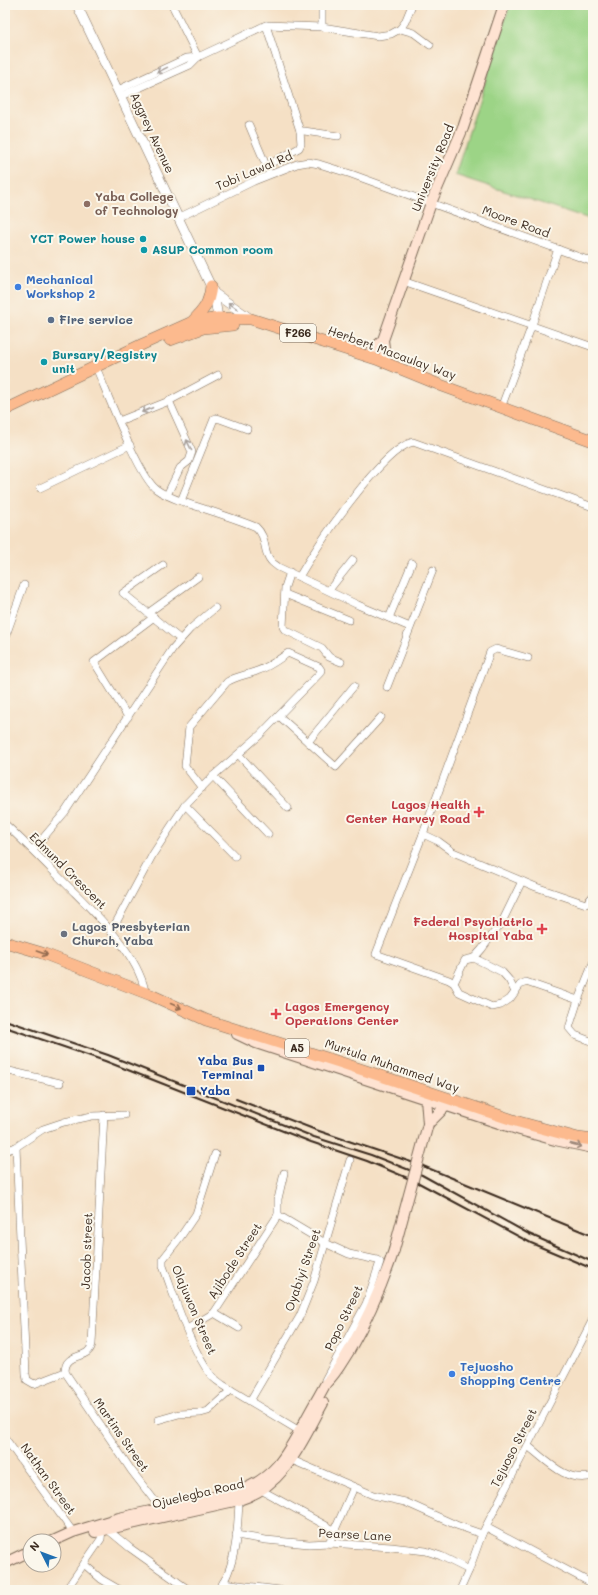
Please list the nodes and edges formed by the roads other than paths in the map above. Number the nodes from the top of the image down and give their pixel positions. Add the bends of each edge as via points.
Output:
1 (77, 5) edge
2 (172, 5) edge
3 (322, 5) edge
4 (412, 5) edge
5 (504, 5) edge
6 (266, 25) junction
7 (322, 27) junction
8 (400, 29) junction
9 (430, 45) dead end
10 (198, 57) junction
11 (120, 93) junction
12 (249, 125) dead end
13 (300, 131) junction
14 (338, 136) dead end
15 (266, 166) junction
16 (270, 174) junction
17 (431, 203) junction
18 (178, 218) junction
19 (558, 249) junction
20 (593, 262) edge
21 (403, 281) junction
22 (213, 290) junction
23 (218, 318) junction
24 (251, 319) junction
25 (190, 323) junction
26 (532, 325) junction
27 (383, 340) junction
28 (593, 347) edge
29 (367, 356) junction
30 (386, 363) junction
31 (98, 372) junction
32 (218, 375) dead end
33 (169, 401) junction
34 (501, 408) junction
35 (5, 410) edge
36 (5, 418) edge
37 (119, 421) junction
38 (247, 429) dead end
39 (593, 441) edge
40 (130, 445) junction
41 (593, 447) edge
42 (40, 488) dead end
43 (168, 495) junction
44 (181, 501) junction
45 (593, 507) edge
46 (353, 560) dead end
47 (412, 563) dead end
48 (163, 565) dead end
49 (433, 570) dead end
50 (290, 572) junction
51 (198, 577) dead end
52 (299, 577) junction
53 (24, 585) dead end
54 (329, 590) junction
55 (285, 594) junction
56 (215, 608) dead end
57 (151, 615) junction
58 (389, 618) junction
59 (349, 620) dead end
60 (410, 627) junction
61 (5, 638) edge
62 (180, 639) junction
63 (528, 658) dead end
64 (341, 662) dead end
65 (354, 686) dead end
66 (387, 687) dead end
67 (279, 716) junction
68 (128, 717) junction
69 (381, 717) dead end
70 (308, 742) junction
71 (239, 755) junction
72 (213, 776) junction
73 (202, 788) junction
74 (185, 805) junction
75 (288, 808) dead end
76 (5, 824) edge
77 (268, 834) dead end
78 (423, 834) junction
79 (33, 850) junction
80 (235, 856) dead end
81 (522, 881) junction
82 (593, 896) edge
83 (111, 932) junction
84 (5, 942) edge
85 (474, 958) junction
86 (593, 963) edge
87 (454, 983) junction
88 (515, 992) junction
89 (151, 995) junction
90 (578, 1000) junction
91 (206, 1020) junction
92 (593, 1042) edge
93 (5, 1070) edge
94 (60, 1084) dead end
95 (426, 1098) junction
96 (447, 1105) junction
97 (104, 1115) junction
98 (124, 1115) dead end
99 (428, 1124) junction
100 (593, 1140) edge
101 (16, 1147) junction
102 (593, 1148) edge
103 (5, 1150) edge
104 (215, 1154) dead end
105 (350, 1160) dead end
106 (284, 1173) dead end
107 (278, 1215) junction
108 (325, 1243) junction
109 (214, 1313) junction
110 (593, 1319) edge
111 (239, 1328) dead end
112 (187, 1329) junction
113 (65, 1372) junction
114 (336, 1372) junction
115 (231, 1390) junction
116 (318, 1397) junction
117 (250, 1401) junction
118 (158, 1420) dead end
119 (303, 1432) junction
120 (5, 1438) edge
121 (7, 1446) edge
122 (528, 1446) junction
123 (292, 1460) junction
124 (593, 1476) edge
125 (354, 1487) junction
126 (261, 1490) junction
127 (239, 1500) junction
128 (161, 1509) junction
129 (486, 1527) junction
130 (105, 1529) junction
131 (334, 1530) junction
132 (73, 1532) junction
133 (482, 1534) junction
134 (236, 1535) junction
135 (62, 1537) edge
136 (329, 1543) junction
137 (62, 1544) edge
138 (22, 1556) edge
139 (22, 1563) edge
140 (5, 1564) edge
141 (84, 1564) junction
142 (5, 1570) edge
143 (469, 1570) junction
144 (223, 1584) junction
145 (593, 1584) edge
146 (66, 1590) edge
147 (120, 1590) edge
148 (189, 1590) edge
149 (218, 1590) edge
150 (280, 1590) edge
151 (460, 1590) edge

1 - 11 street, Aggrey Avenue
2 - 10 street
3 - 7 street
4 - 8 street
5 - 17 main road, University Road via 463,128
6 - 7 street
6 - 10 street
6 - 13 street
7 - 8 street via 378,36 391,34
8 - 9 street via 414,33
10 - 11 street via 186,58
11 - 18 street, Aggrey Avenue
12 - 15 street
13 - 14 street
13 - 15 street via 299,148
15 - 16 street
16 - 17 street, Tobi Lawal Rd via 308,162 351,174
16 - 18 street, Tobi Lawal Rd
17 - 19 street, Moore Road
17 - 21 main road, University Road
18 - 22 street, Aggrey Avenue
19 - 20 street, Moore Road
19 - 26 street
21 - 26 street
21 - 27 main road, University Road
22 - 23 street
24 -> 22 street
22 - 25 main road via 206,306
23 - 24 main road, Herbert Macaulay Way / F266
23 - 25 main road, Herbert Macaulay Way / F266
24 - 29 main road, Herbert Macaulay Way / F266
25 - 35 main road, Herbert Macaulay Way / F266
26 - 28 street
26 - 34 street
27 - 29 main road
27 - 30 main road
29 - 30 main road, Herbert Macaulay Way / F266
30 - 34 main road, Herbert Macaulay Way / F266
31 - 36 main road, Herbert Macaulay Way / F266
31 - 37 street
31 - 41 main road, Herbert Macaulay Way / F266 via 203,328 238,325 258,328 374,365
32 - 33 street
33 -> 37 street
43 -> 33 street via 180,468 190,461 192,452
34 - 39 main road, Herbert Macaulay Way / F266
37 - 40 street
38 - 44 street via 214,419
40 - 42 street
40 - 43 street via 152,486
43 - 44 street
44 - 50 street via 256,527 263,536 270,561
45 - 52 street via 413,442 405,444 382,463 337,520
46 - 54 street
47 - 58 street
48 - 57 street via 123,593
49 - 60 street
50 - 52 street
50 - 55 street
51 - 57 street
52 - 54 street
53 - 61 street
54 - 58 street
55 - 59 street
55 - 64 street via 285,630 322,648 329,657
56 - 62 street
57 - 62 street
57 - 68 street via 94,662
58 - 60 street
60 - 66 street
62 - 68 street
63 - 78 street via 496,649 490,652
65 - 70 street
67 - 70 street
67 - 71 street
67 - 73 street via 321,670 288,653 257,672 231,679 191,723 185,766
68 - 79 street via 65,812
69 - 70 street via 336,767
71 - 72 street
71 - 75 street
72 - 73 street
72 - 77 street
73 - 74 street
74 - 80 street
74 - 83 street via 153,854
76 - 79 street, Edmund Crescent
78 - 81 street via 453,852
78 - 87 street via 376,954
79 - 83 street, Edmund Crescent
81 - 82 street via 586,904
81 - 85 street via 503,920
83 - 89 street, Edmund Crescent via 136,966 145,991
84 -> 89 main road, Murtula Muhammed Way / A5 via 42,953
85 - 87 street via 465,960
85 - 88 street via 502,972
86 - 90 street
87 - 88 street via 459,992 492,1007 501,1005
88 - 90 street via 526,982
89 -> 91 main road, Murtula Muhammed Way / A5
90 - 92 street via 569,1028 571,1032
91 - 95 main road via 256,1043
91 - 100 main road, Murtula Muhammed Way / A5 via 519,1122
93 - 94 street
95 - 96 main road
95 - 99 main road
96 - 99 main road
96 -> 102 main road via 555,1140
97 - 98 street
97 - 101 street via 53,1125
97 - 113 street, Jacob street via 92,1349 69,1360
99 - 114 main road, Ojuelegba Road, bridge via 394,1250 381,1287 365,1324
101 - 103 street
101 - 113 street via 26,1374 30,1383 34,1384
104 - 112 street, Olajuwon Street via 196,1214 163,1259 163,1266
105 - 108 street, Oyabiyi Street
106 - 107 street via 278,1199
107 - 108 street, Popo Street
107 - 109 street, Ajibode Street
108 - 116 street, Popo Street via 349,1254 380,1262 366,1304
108 - 117 street, Oyabiyi Street via 300,1316
109 - 111 street
109 - 112 street, Ajibode Street
110 - 122 street, Tejuoso Street
112 - 115 street, Olajuwon Street via 212,1376
113 - 128 street, Martins Street via 131,1470
114 - 116 main road, Ojuelegba Road
114 - 119 main road, Ojuelegba Road via 333,1385
115 - 117 street, Olajuwon Street
115 - 118 street via 201,1413 179,1414
116 - 119 main road, Ojuelegba Road
117 - 119 street, Olajuwon Street
119 - 123 main road, Ojuelegba Road
119 - 128 main road, Ojuelegba Road via 282,1461 250,1488
120 - 121 street, Nathan Street
121 - 132 street, Nathan Street
122 - 124 street via 558,1471 578,1478
122 - 129 street, Tejuoso Street
123 - 125 street
123 - 126 main road, Ojuelegba Road
125 - 131 street
125 - 133 street via 373,1495 405,1502
126 - 127 main road, Ojuelegba Road
126 - 131 street
127 - 130 main road, Ojuelegba Road
127 - 134 street
128 - 132 main road, Ojuelegba Road
129 - 133 street, Tejuoso Street
129 - 145 street
130 - 137 main road, Ojuelegba Road
130 - 141 street
130 - 148 street
131 - 136 street
132 - 135 main road, Ojuelegba Road
133 - 143 street, Tejuoso Street
134 - 136 street, Pearse Lane via 309,1544
134 - 144 street via 228,1575
136 - 143 street, Pearse Lane via 426,1551
138 - 140 main road
139 - 142 main road
141 - 146 street
141 - 147 street via 101,1579
143 - 151 street, Tejuoso Street
144 - 149 street
144 - 150 street

